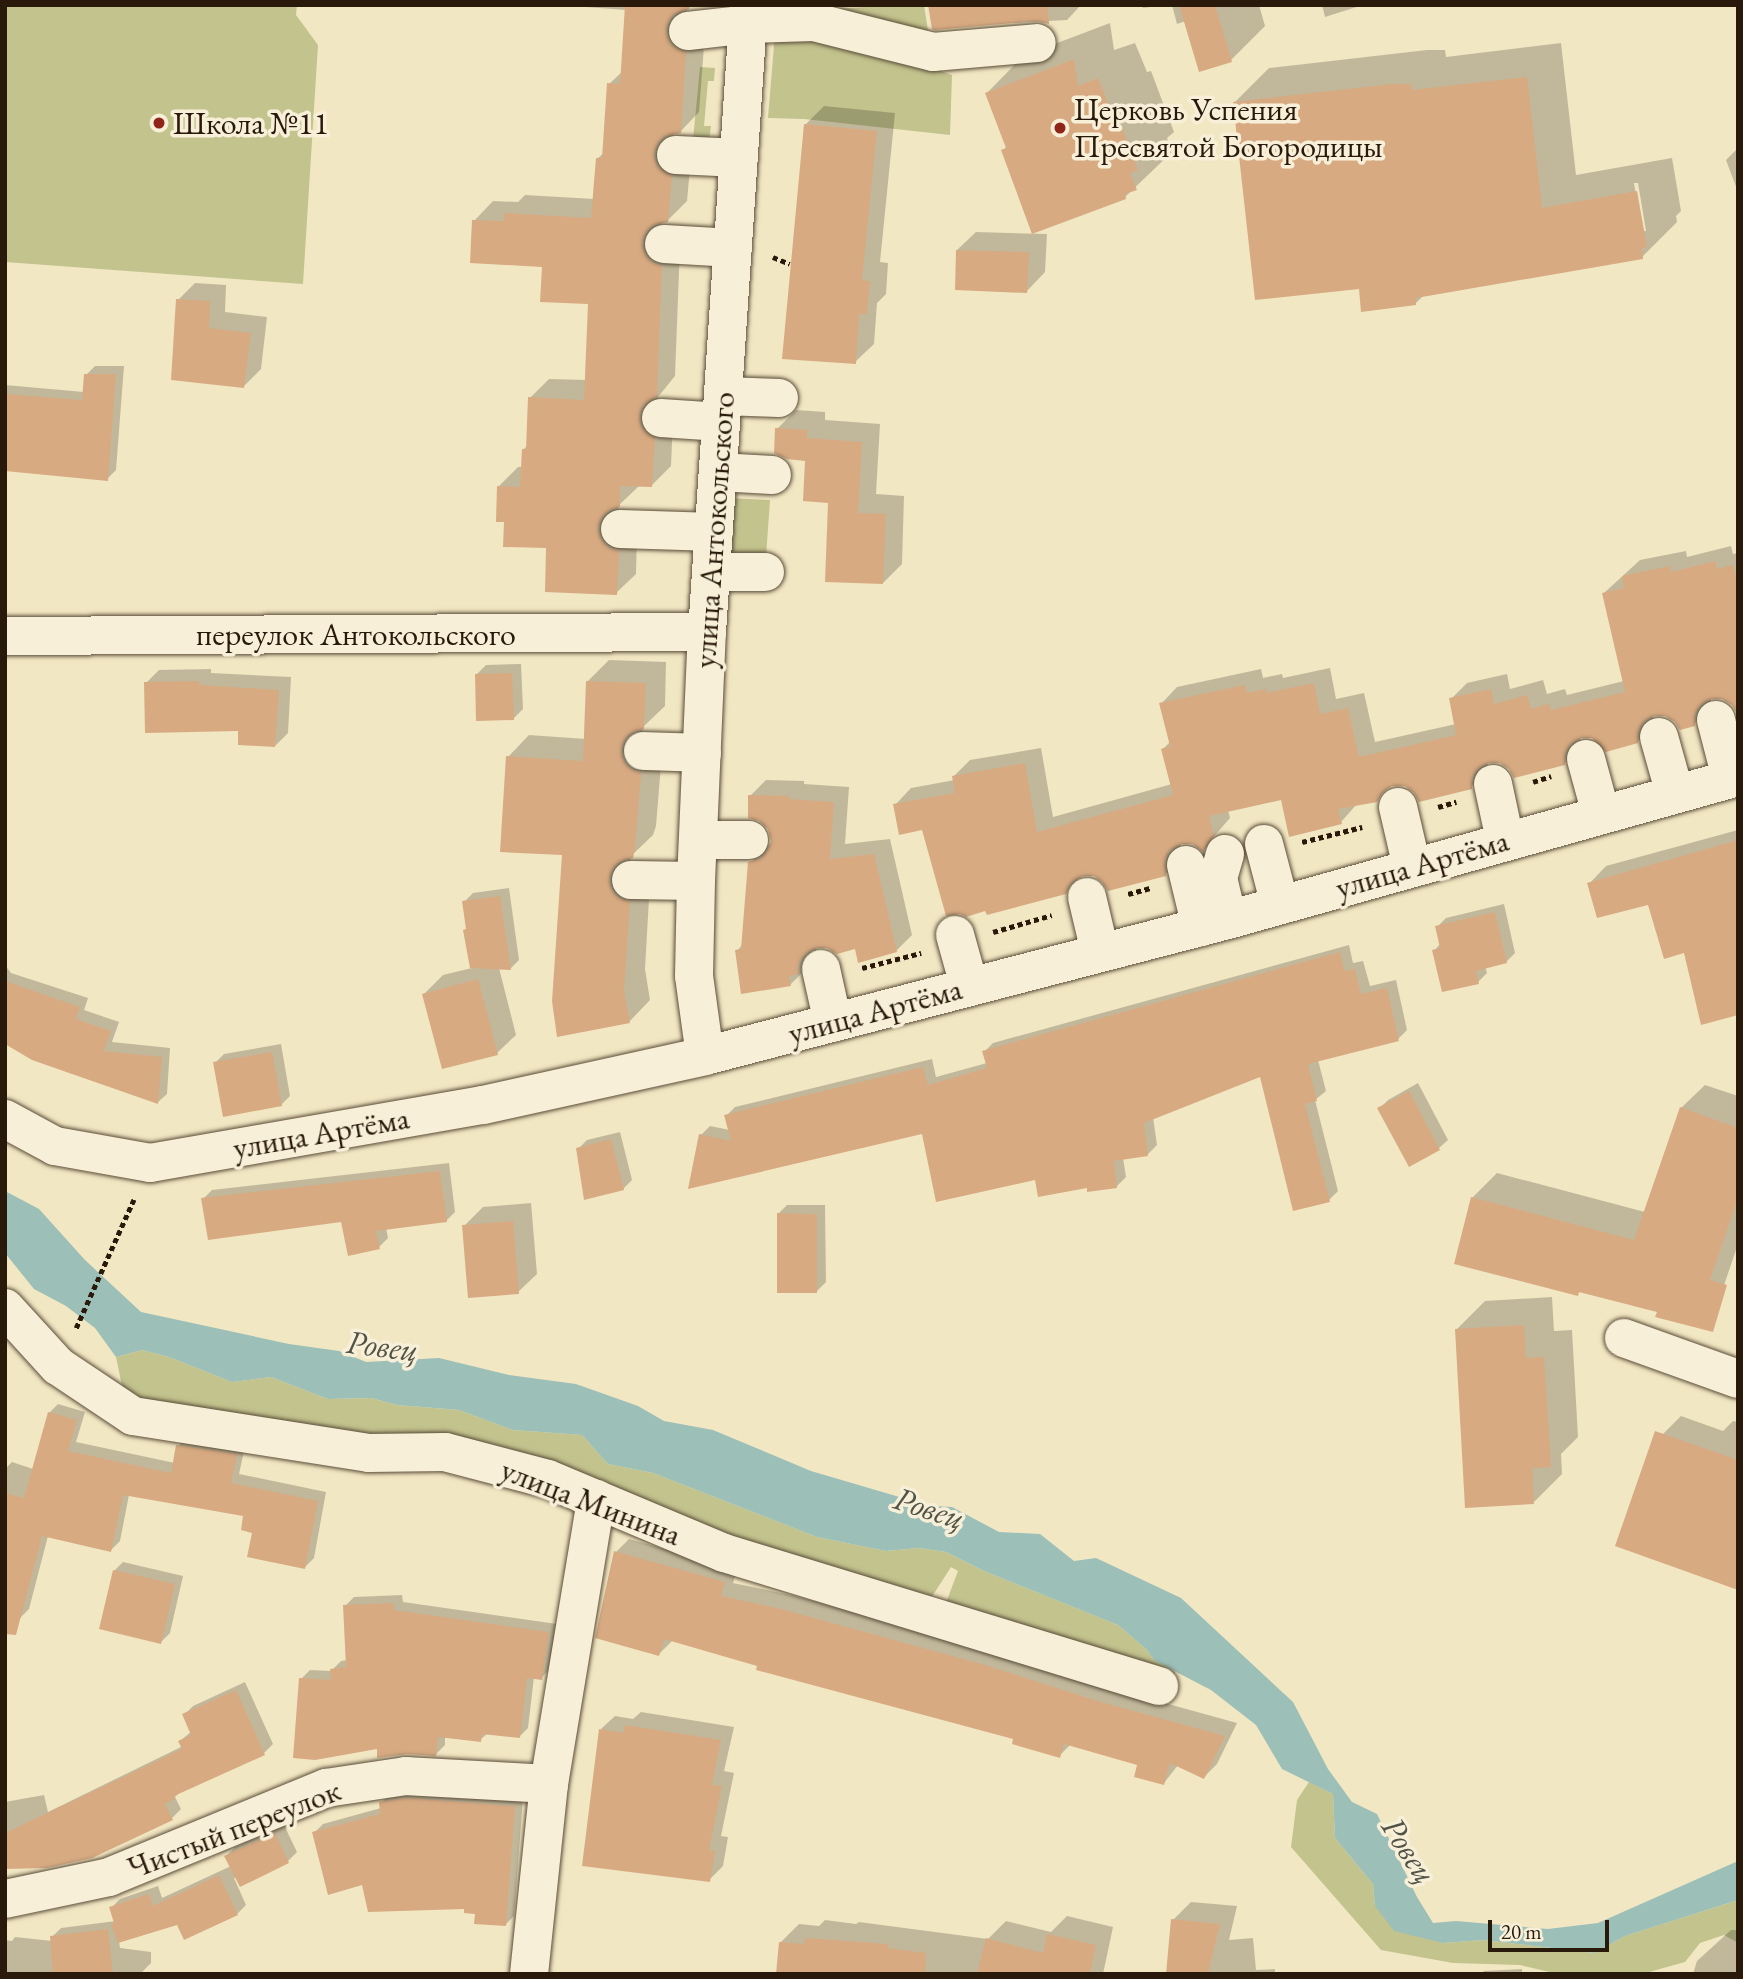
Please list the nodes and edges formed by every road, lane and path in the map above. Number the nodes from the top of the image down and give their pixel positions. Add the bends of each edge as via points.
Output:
1 (749, 14) edge
2 (688, 31) dead end
3 (1037, 43) dead end
4 (676, 155) dead end
5 (739, 158) junction
6 (664, 244) dead end
7 (733, 248) junction
8 (779, 398) dead end
9 (722, 409) junction
10 (661, 418) dead end
11 (772, 475) dead end
12 (652, 504) dead end
13 (715, 504) junction
14 (620, 529) dead end
15 (710, 572) junction
16 (765, 572) dead end
17 (707, 632) junction
18 (5, 636) edge
19 (1716, 720) dead end
20 (1659, 737) dead end
21 (643, 751) dead end
22 (702, 753) junction
23 (1586, 759) dead end
24 (1734, 777) edge
25 (1493, 784) dead end
26 (1675, 794) junction
27 (1398, 807) dead end
28 (1601, 814) junction
29 (698, 840) junction
30 (748, 840) dead end
31 (1505, 840) junction
32 (1273, 842) dead end
33 (1226, 854) dead end
34 (1186, 865) dead end
35 (1412, 867) junction
36 (631, 880) dead end
37 (696, 881) junction
38 (1087, 897) dead end
39 (1289, 903) junction
40 (1214, 923) junction
41 (945, 938) dead end
42 (1100, 952) junction
43 (821, 969) dead end
44 (959, 988) junction
45 (833, 1023) junction
46 (705, 1056) junction
47 (5, 1119) edge
48 (150, 1163) junction
49 (5, 1308) edge
50 (74, 1332) dead end
51 (1625, 1338) dead end
52 (1738, 1379) edge
53 (596, 1499) junction
54 (1159, 1686) dead end
55 (534, 1774) junction
56 (5, 1899) edge
57 (523, 1951) edge

1 - 2 street
1 - 3 street via 814,22 933,52
1 - 5 street, улица Антокольского
4 - 5 street
5 - 7 street, улица Антокольского
6 - 7 street
7 - 9 street, улица Антокольского
8 - 9 street
9 - 10 street
9 - 13 street, улица Антокольского
11 - 13 street
12 - 13 street
13 - 14 street
13 - 15 street, улица Антокольского
15 - 16 street
15 - 17 street, улица Антокольского
17 - 18 street, переулок Антокольского
17 - 22 street, улица Антокольского
19 - 24 street
20 - 26 street
21 - 22 street
22 - 29 street, улица Антокольского
23 - 28 street
24 - 26 street, улица Артёма
25 - 31 street
26 - 28 street, улица Артёма
27 - 35 street
28 - 31 street, улица Артёма
29 - 30 street
29 - 37 street, улица Антокольского
31 - 35 street, улица Артёма
32 - 39 street
33 - 40 street via 1218,878
34 - 40 street
35 - 39 street, улица Артёма
36 - 37 street
37 - 46 street, улица Антокольского via 694,976
38 - 42 street
39 - 40 street, улица Артёма
40 - 42 street, улица Артёма
41 - 44 street
42 - 44 street, улица Артёма
43 - 45 street
44 - 45 street, улица Артёма
45 - 46 street, улица Артёма
46 - 48 street, улица Артёма via 483,1105
47 - 48 street, улица Артёма via 55,1146
48 - 50 path
49 - 53 street, улица Минина via 58,1366 133,1416 369,1453 445,1452 548,1479
51 - 52 street
53 - 54 street, улица Минина via 724,1553
53 - 55 street
55 - 56 street, Чистый переулок via 423,1789 406,1776 326,1787 109,1877
55 - 57 street via 549,1870

